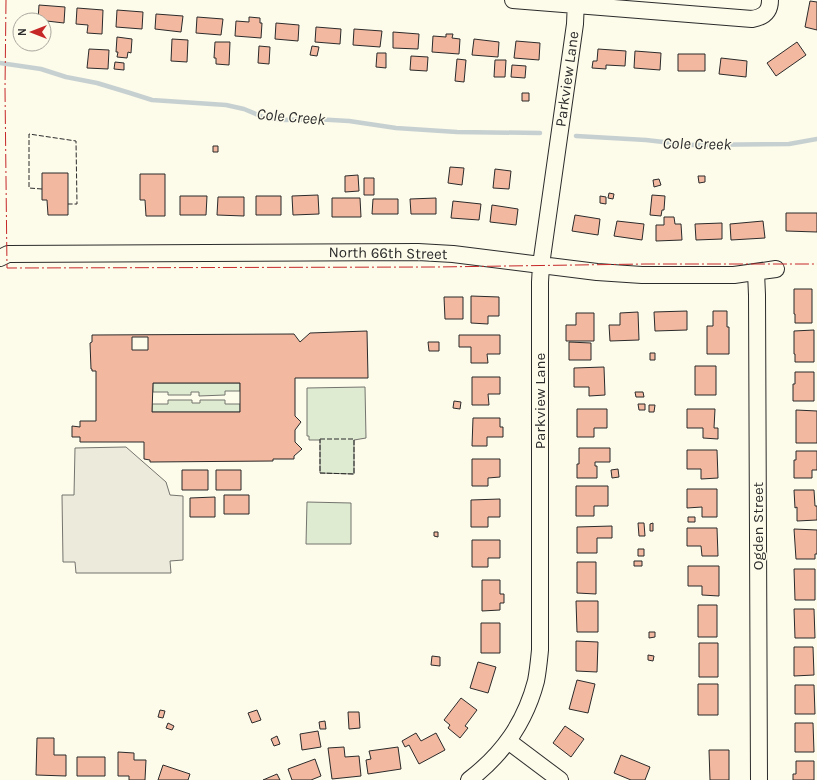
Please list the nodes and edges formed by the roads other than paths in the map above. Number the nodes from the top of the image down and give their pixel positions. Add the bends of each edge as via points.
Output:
1 (513, 0) edge
2 (576, 2) edge
3 (770, 3) edge
4 (0, 258) edge
5 (541, 265) junction
6 (776, 269) dead end
7 (756, 272) junction
8 (508, 741) junction
9 (468, 780) edge
10 (560, 780) edge
11 (759, 780) edge

1 - 2 street
2 - 3 street via 752,19 764,16
2 - 5 street, Parkview Lane
4 - 5 street, North 66th Street via 8,254 418,252
5 - 7 street, North 66th Street via 642,275 734,275
5 - 8 street, Parkview Lane via 540,650 529,703 517,729
6 - 7 street, North 66th Street
7 - 11 street, Ogden Street
8 - 9 street, Parkview Lane via 493,760
8 - 10 street

